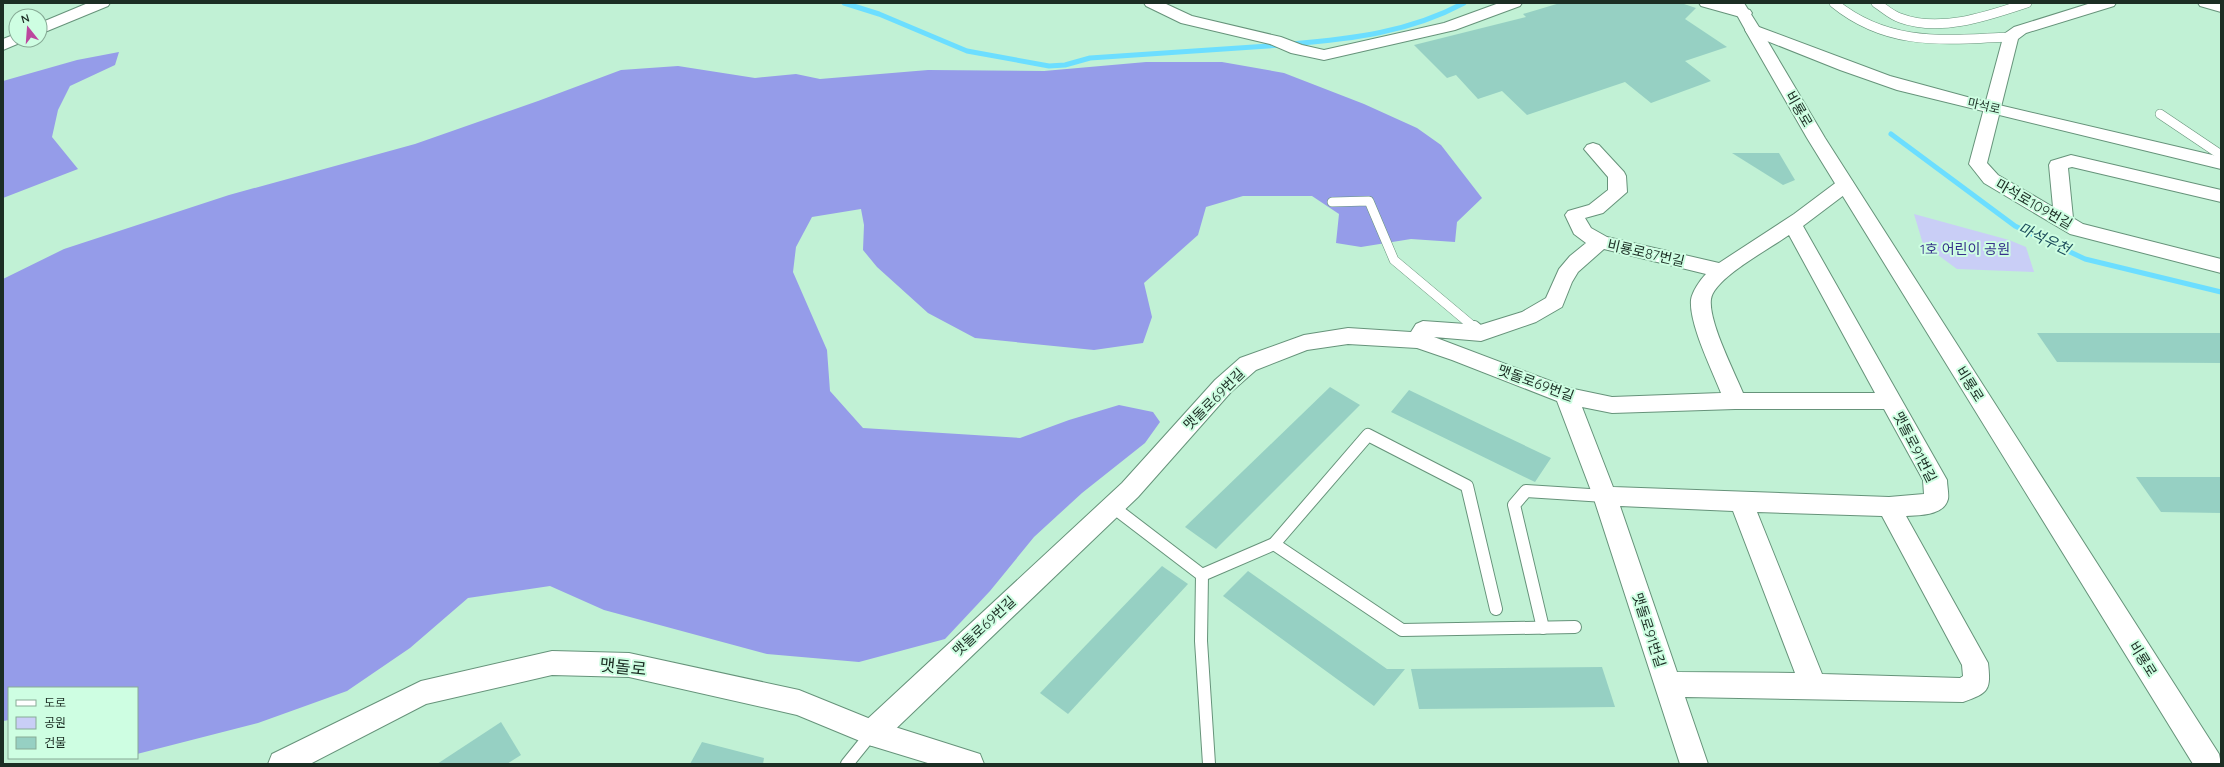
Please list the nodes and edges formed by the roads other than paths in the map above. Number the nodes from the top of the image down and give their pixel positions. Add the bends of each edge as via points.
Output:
1 (1152, 3) edge
2 (1514, 3) edge
3 (1707, 3) edge
4 (1834, 3) edge
5 (1876, 3) edge
6 (2027, 3) edge
7 (2108, 3) edge
8 (2206, 3) edge
9 (99, 4) edge
10 (2221, 7) edge
11 (1744, 15) edge
12 (48, 26) edge
13 (2010, 36) junction
14 (1991, 108) junction
15 (2160, 114) dead end
16 (1592, 148) dead end
17 (2221, 155) edge
18 (2221, 163) edge
19 (1846, 185) junction
20 (2221, 196) edge
21 (1332, 202) dead end
22 (2064, 223) junction
23 (1792, 224) junction
24 (1601, 242) junction
25 (2221, 266) edge
26 (1722, 270) junction
27 (1481, 333) junction
28 (1418, 340) junction
29 (1566, 396) junction
30 (1735, 401) junction
31 (1891, 401) junction
32 (1605, 496) junction
33 (1741, 501) junction
34 (1113, 507) junction
35 (1889, 507) junction
36 (1274, 544) junction
37 (1202, 575) junction
38 (1496, 609) dead end
39 (1575, 627) dead end
40 (1543, 628) junction
41 (1667, 684) junction
42 (1813, 686) junction
43 (872, 734) junction
44 (282, 764) edge
45 (847, 764) edge
46 (970, 764) edge
47 (1209, 764) edge
48 (1694, 764) edge
49 (2209, 764) edge

1 - 2 street via 1187,20 1275,40 1296,49 1324,55 1449,27
3 - 11 street, 마석로
4 - 13 lane via 1883,32 1915,38
5 - 6 lane via 1900,18 1933,23 1985,17
7 - 13 street via 2020,30
8 - 10 street
9 - 12 street
11 - 14 street, 마석로 via 1865,74
11 - 19 street, 비룡로
13 - 14 street
14 - 18 street, 마석로
14 - 22 street, 마석로109번길 via 1978,164 1991,179
15 - 17 lane
16 - 24 street via 1617,176 1618,192 1596,209 1575,215 1576,222 1584,234
19 - 23 street
19 - 49 street, 비룡로
20 - 22 street via 2071,161 2058,165
21 - 27 lane via 1369,201 1394,260
22 - 25 street, 마석로109번길
23 - 26 street
23 - 31 street, 맷돌로91번길
24 - 26 street, 비룡로87번길
24 - 27 street, 비룡로87번길 via 1578,258 1559,284 1555,302 1529,317
26 - 30 street via 1709,283 1701,299 1703,320
27 - 28 street, 비룡로87번길 via 1423,329
28 - 29 street, 맷돌로69번길
28 - 34 street, 맷돌로69번길 via 1348,336 1304,343 1248,364 1223,386
29 - 30 street, 맷돌로69번길 via 1612,406
29 - 32 street, 맷돌로91번길
30 - 31 street, 맷돌로69번길
31 - 35 street, 맷돌로91번길 via 1935,480 1936,499 1926,505
32 - 33 street, 맷돌로91번길
32 - 40 lane via 1526,491 1514,505
32 - 41 street, 맷돌로91번길
33 - 35 street, 맷돌로91번길
33 - 42 street
34 - 37 lane
34 - 43 street, 맷돌로69번길
35 - 42 street via 1975,663 1977,682 1963,690
36 - 37 lane
36 - 38 lane via 1368,435 1468,486
36 - 40 lane via 1402,630
37 - 47 lane via 1201,641
39 - 40 lane
41 - 42 street
41 - 48 street, 맷돌로91번길
43 - 44 street, 맷돌로 via 799,703 628,665 552,663 421,693
43 - 45 lane
43 - 46 street, 맷돌로

